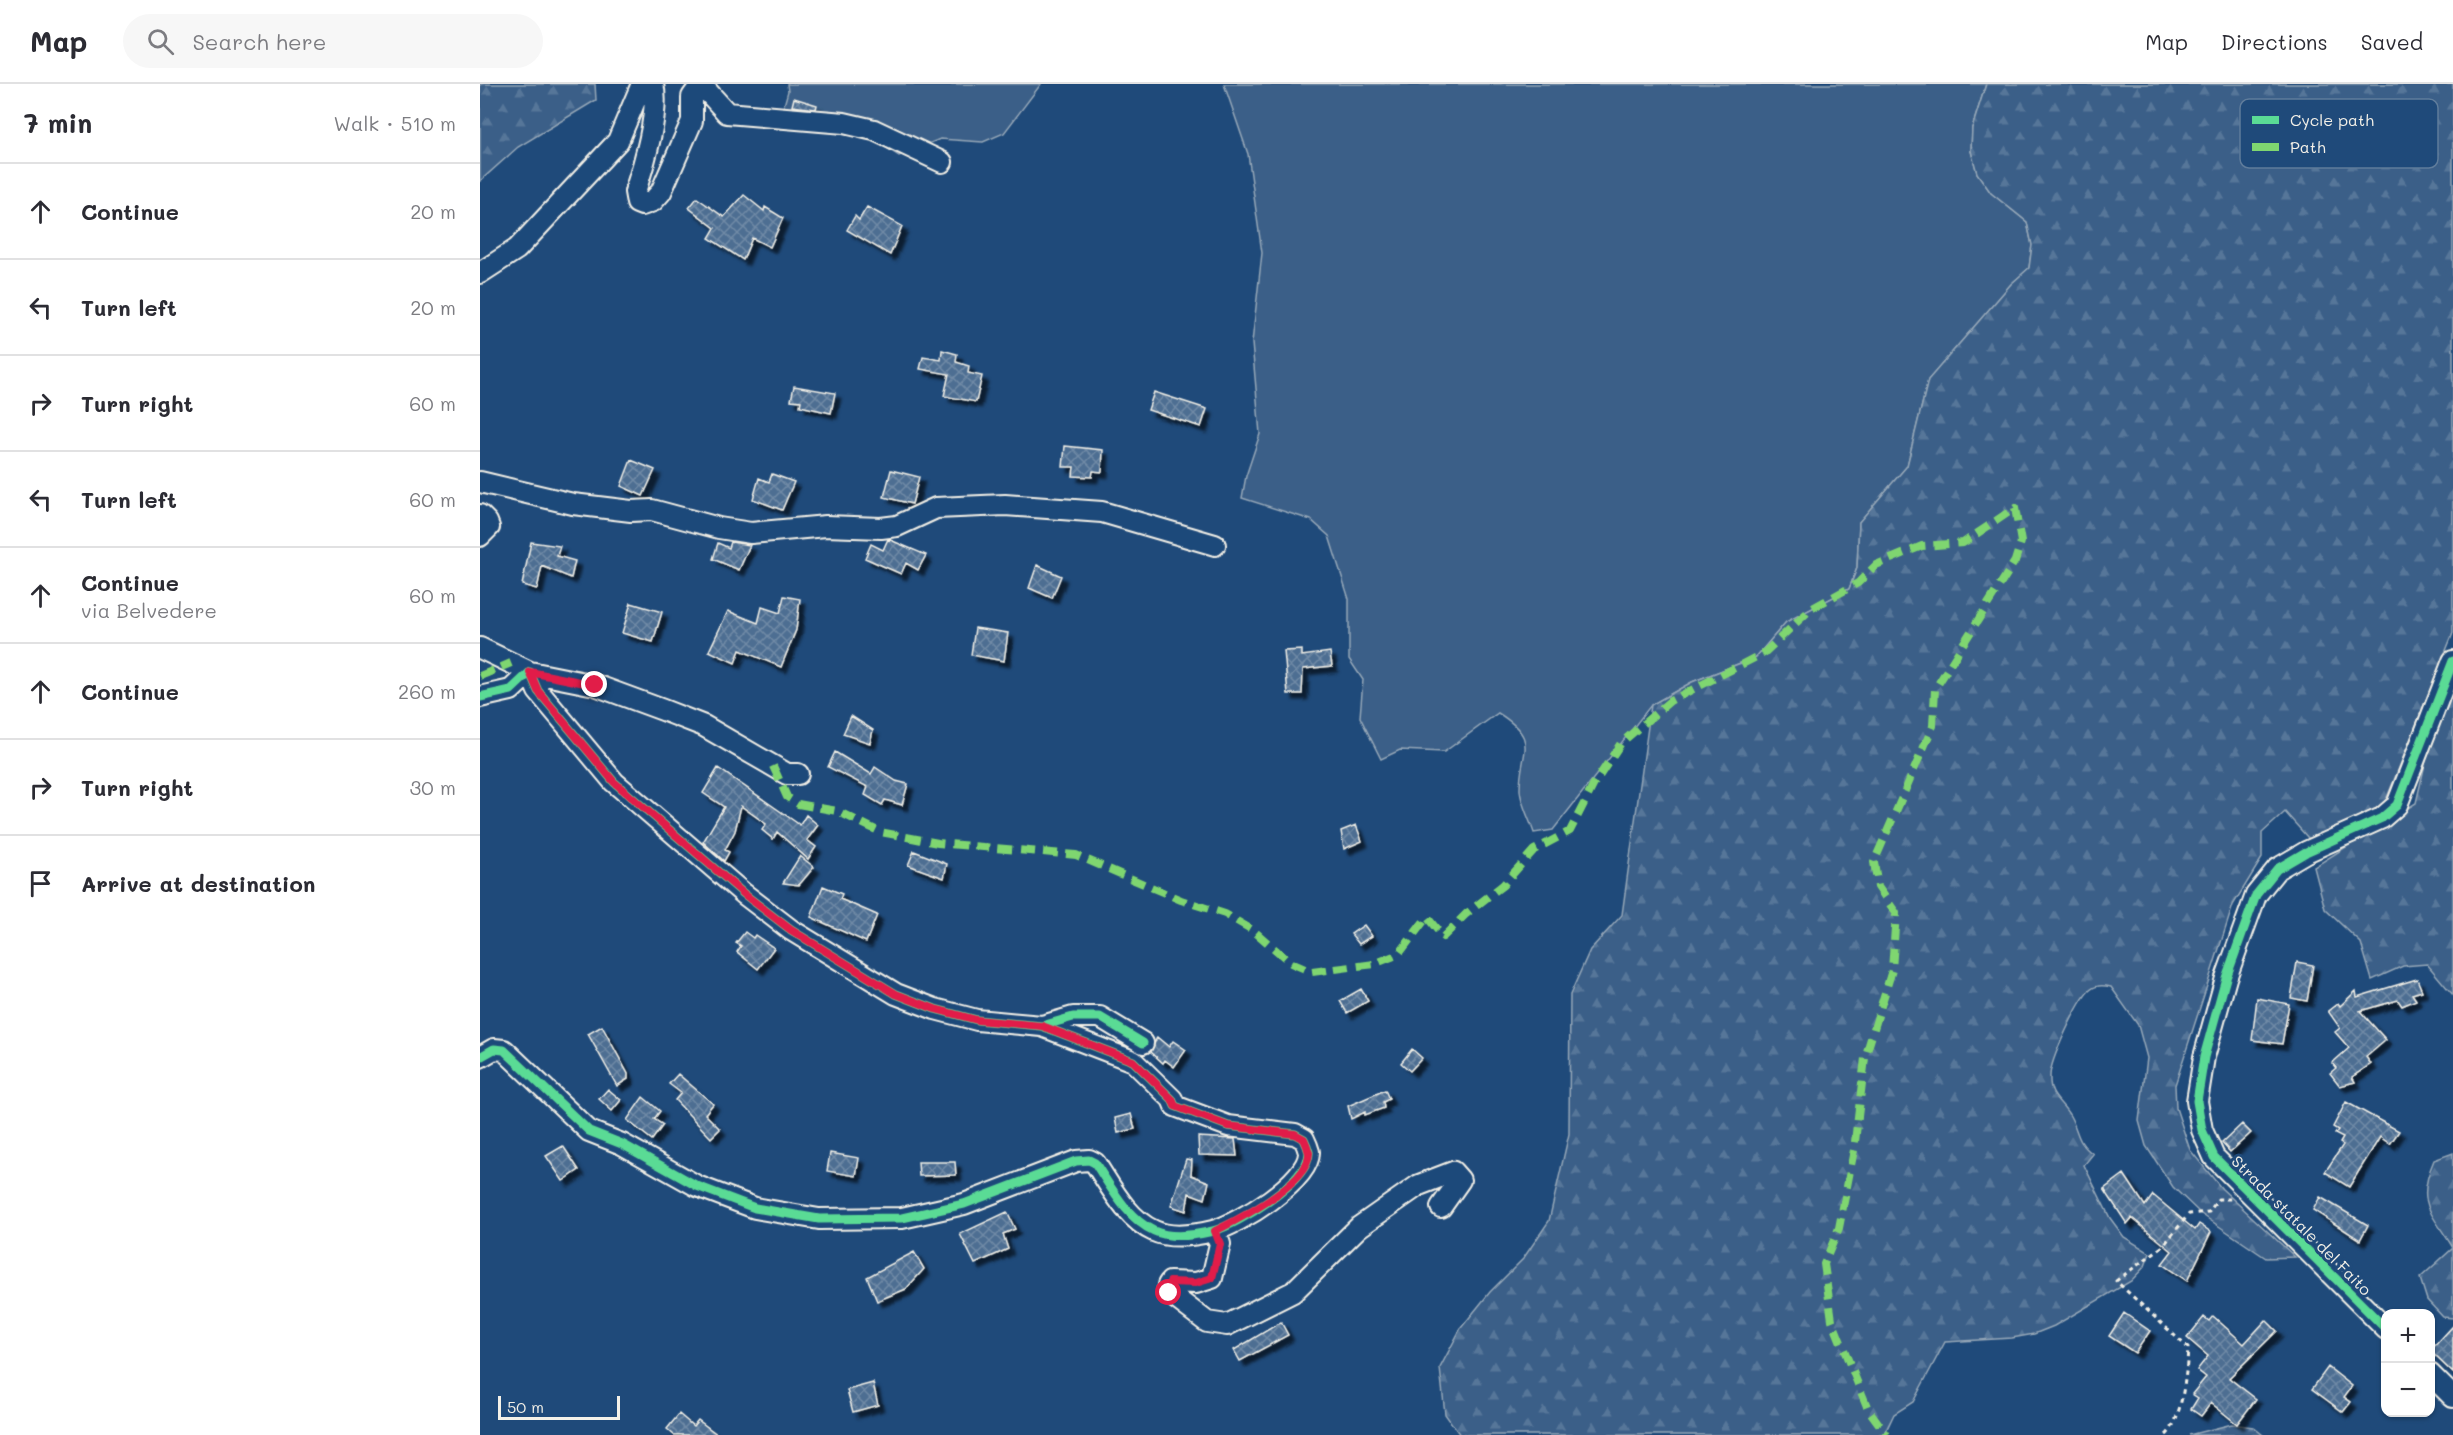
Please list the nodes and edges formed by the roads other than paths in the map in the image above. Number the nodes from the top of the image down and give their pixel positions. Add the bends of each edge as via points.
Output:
1 (642, 84) edge
2 (653, 84) edge
3 (942, 162) dead end
4 (480, 273) edge
5 (480, 482) edge
6 (480, 515) edge
7 (480, 536) edge
8 (1215, 545) dead end
9 (480, 648) edge
10 (2453, 662) edge
11 (530, 672) junction
12 (480, 697) edge
13 (798, 774) dead end
14 (1042, 1026) junction
15 (1143, 1043) dead end
16 (480, 1057) edge
17 (1441, 1207) dead end
18 (1215, 1231) junction
19 (2381, 1325) edge
20 (2435, 1379) edge
21 (2453, 1397) edge

1 - 4 street via 618,141 517,249
2 - 3 street via 656,94 651,124 635,192 637,203 642,205 661,192 692,121 692,97 697,90 708,92 727,113 844,123 874,130
5 - 8 street via 573,504 652,510 751,533 826,526 881,528 897,526 936,508 1005,505 1102,512
6 - 7 street via 489,528
9 - 11 street
10 - 19 street, Strada statale del Faito via 2397,805 2382,818 2277,869 2256,895 2226,978 2204,1058 2197,1101 2202,1130 2214,1157
11 - 12 street via 511,690
11 - 13 street via 595,685 663,710 704,726 787,774
11 - 14 street via 538,691 614,782 791,930 906,998 977,1020
14 - 15 street via 1073,1017 1100,1017
14 - 18 street via 1133,1061 1175,1106 1228,1126 1295,1134 1304,1139 1309,1152 1306,1164 1287,1186 1256,1211
16 - 18 street via 495,1048 504,1050 589,1131 622,1144 698,1186 755,1208 819,1219 902,1218 964,1204 1076,1161 1089,1160 1136,1220 1156,1232 1184,1236
17 - 18 street via 1460,1180 1453,1172 1419,1185 1359,1227 1293,1292 1227,1325 1207,1322 1169,1293 1170,1282 1196,1283 1212,1278 1220,1244
20 - 21 street

